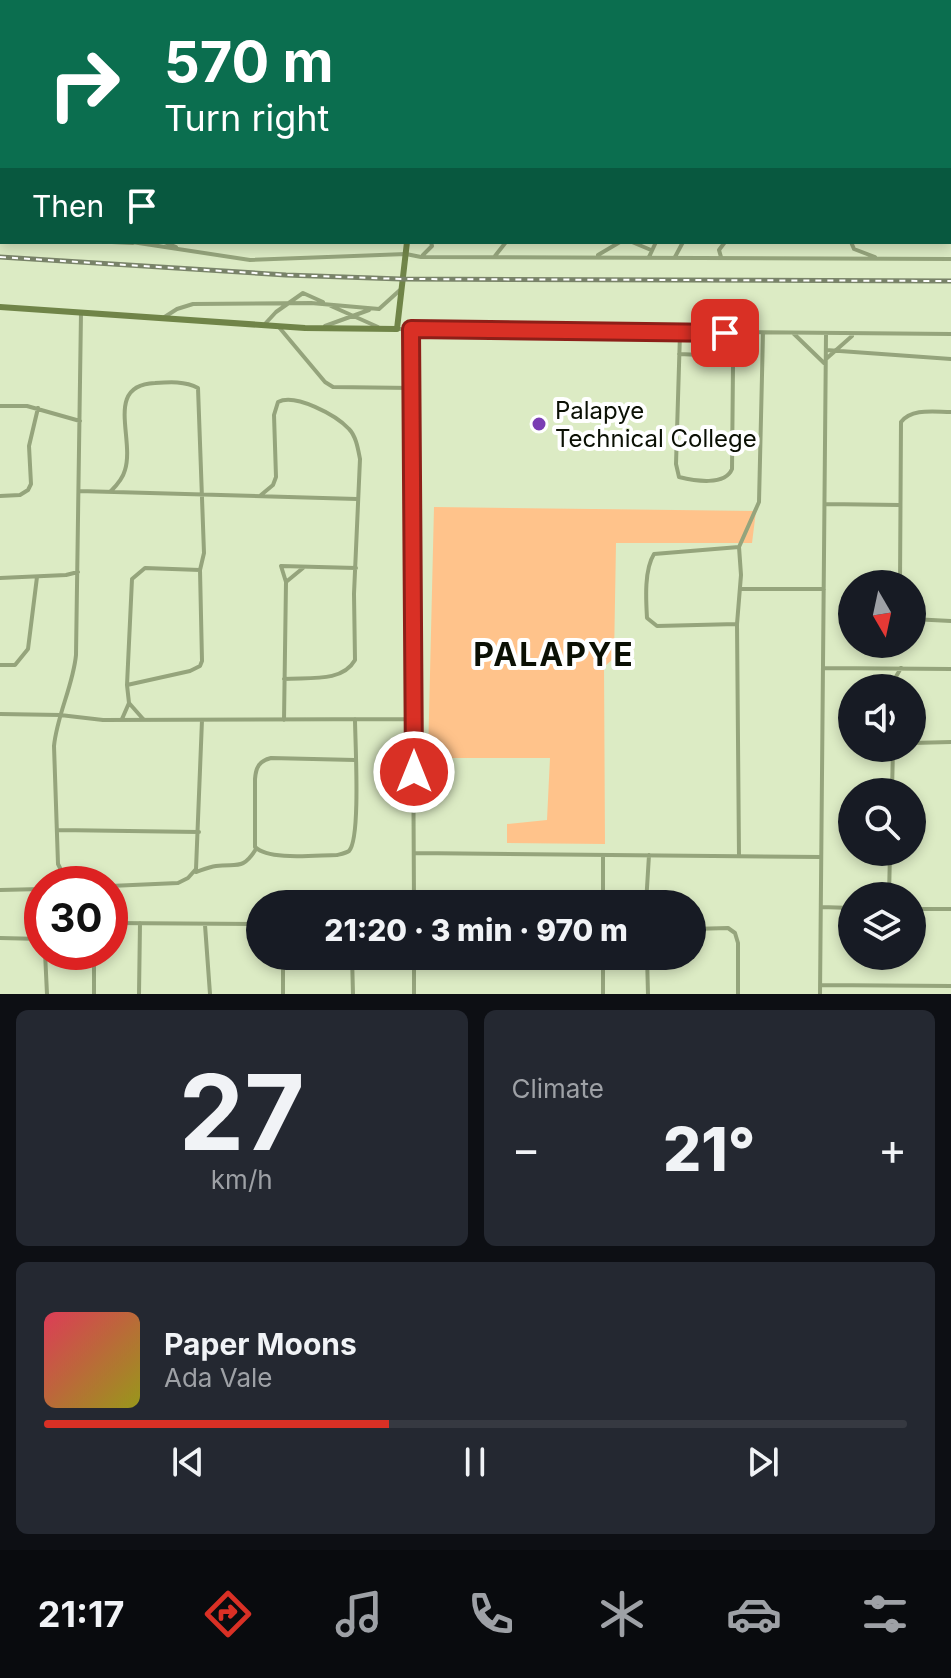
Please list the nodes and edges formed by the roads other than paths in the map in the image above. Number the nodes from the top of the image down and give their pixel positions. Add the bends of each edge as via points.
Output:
1 (144, 244) edge
2 (168, 244) edge
3 (407, 244) edge
4 (432, 244) edge
5 (506, 244) edge
6 (617, 244) edge
7 (637, 244) edge
8 (655, 244) edge
9 (682, 244) edge
10 (724, 244) edge
11 (852, 244) edge
12 (651, 250) junction
13 (183, 251) junction
14 (406, 254) junction
15 (421, 257) junction
16 (494, 257) junction
17 (595, 257) junction
18 (649, 257) junction
19 (675, 257) junction
20 (951, 257) edge
21 (721, 258) junction
22 (877, 258) junction
23 (400, 290) junction
24 (288, 304) junction
25 (328, 304) junction
26 (0, 307) edge
27 (369, 310) junction
28 (81, 313) junction
29 (355, 317) junction
30 (161, 319) junction
31 (264, 325) junction
32 (278, 326) junction
33 (319, 328) junction
34 (381, 328) junction
35 (397, 329) junction
36 (411, 329) junction
37 (680, 332) junction
38 (763, 333) junction
39 (793, 333) junction
40 (826, 334) junction
41 (854, 334) junction
42 (951, 334) edge
43 (826, 350) junction
44 (833, 350) junction
45 (679, 354) junction
46 (951, 359) edge
47 (826, 362) junction
48 (412, 388) junction
49 (0, 406) edge
50 (38, 408) junction
51 (951, 412) edge
52 (80, 421) junction
53 (79, 491) junction
54 (111, 491) junction
55 (203, 495) junction
56 (261, 495) junction
57 (0, 496) edge
58 (357, 499) junction
59 (825, 504) junction
60 (899, 505) junction
61 (739, 547) junction
62 (303, 568) junction
63 (356, 568) junction
64 (200, 570) junction
65 (900, 570) edge
66 (78, 572) junction
67 (37, 577) junction
68 (0, 578) edge
69 (286, 582) junction
70 (740, 589) junction
71 (824, 589) junction
72 (926, 620) edge
73 (951, 621) edge
74 (737, 624) junction
75 (0, 665) edge
76 (823, 668) junction
77 (886, 668) junction
78 (902, 668) junction
79 (951, 669) edge
80 (890, 674) edge
81 (898, 674) edge
82 (284, 679) junction
83 (127, 685) junction
84 (129, 703) junction
85 (0, 714) edge
86 (60, 715) junction
87 (355, 719) junction
88 (414, 719) junction
89 (121, 720) junction
90 (144, 720) junction
91 (202, 720) junction
92 (284, 720) junction
93 (951, 742) edge
94 (926, 743) edge
95 (355, 760) junction
96 (57, 830) junction
97 (199, 832) junction
98 (256, 849) junction
99 (414, 853) junction
100 (603, 855) junction
101 (649, 855) junction
102 (739, 856) junction
103 (821, 857) junction
104 (60, 866) edge
105 (194, 873) junction
106 (128, 885) edge
107 (24, 889) edge
108 (0, 890) edge
109 (414, 890) edge
110 (603, 890) edge
111 (647, 890) edge
112 (821, 907) junction
113 (838, 908) edge
114 (926, 909) edge
115 (951, 909) edge
116 (128, 923) edge
117 (140, 923) junction
118 (205, 924) junction
119 (246, 924) edge
120 (706, 929) edge
121 (0, 938) edge
122 (24, 939) edge
123 (46, 970) edge
124 (94, 970) edge
125 (283, 970) edge
126 (352, 970) edge
127 (414, 970) edge
128 (603, 970) edge
129 (647, 970) edge
130 (820, 985) junction
131 (893, 985) junction
132 (951, 986) edge
133 (47, 994) edge
134 (94, 994) edge
135 (139, 994) edge
136 (210, 994) edge
137 (283, 994) edge
138 (353, 994) edge
139 (414, 994) edge
140 (603, 994) edge
141 (648, 994) edge
142 (738, 994) edge
143 (820, 994) edge
144 (893, 994) edge

1 - 13 street
2 - 13 street
3 - 14 street
4 - 15 street
5 - 16 street
6 - 17 street
7 - 12 street
8 - 12 street
9 - 19 street
10 - 21 street
11 - 22 street
12 - 18 street
13 - 14 street via 250,260
14 - 15 street
14 - 23 street
15 - 16 street
16 - 17 street
17 - 18 street
18 - 19 street
19 - 21 street
20 - 22 street
21 - 22 street
23 - 27 street via 386,306
23 - 35 street
24 - 25 street
24 - 25 street via 303,293
24 - 30 street via 193,304
24 - 31 street
25 - 27 street
25 - 29 street
26 - 28 street
27 - 29 street
28 - 30 street
28 - 52 street
29 - 33 street
29 - 34 street
30 - 31 street
31 - 32 street
32 - 33 street
32 - 48 street via 333,387
33 - 34 street
34 - 35 street
35 - 36 street
36 - 37 street
36 - 48 street
37 - 38 street
37 - 45 street
38 - 39 street
38 - 61 street via 759,502
39 - 40 street
39 - 47 street
40 - 41 street
40 - 43 street
41 - 42 street
41 - 44 street
43 - 44 street
43 - 47 street
44 - 46 street
44 - 47 street
45 - 45 street via 677,473 692,480 725,479 732,469 733,366 724,356
47 - 59 street
48 - 88 street
49 - 50 street
50 - 52 street
50 - 57 street via 29,446 31,484 20,495
51 - 60 street via 914,413 901,422
52 - 53 street
53 - 54 street
53 - 66 street
54 - 55 street
54 - 55 street via 126,463 126,398 138,384 171,382 199,390
55 - 56 street
55 - 64 street
56 - 58 street
56 - 58 street via 276,477 274,412 286,398 349,428 360,459
58 - 63 street
59 - 60 street
59 - 71 street
60 - 65 street
61 - 70 street
61 - 74 street via 654,554 647,593 647,618 657,626
62 - 63 street
62 - 69 street
62 - 69 street via 281,566
63 - 82 street via 355,660 350,669 331,676
64 - 83 street via 200,666
64 - 83 street via 145,568 135,575
66 - 67 street
66 - 86 street via 74,672
67 - 68 street
67 - 75 street via 28,649 15,665
69 - 82 street
70 - 71 street
70 - 74 street
71 - 76 street
72 - 73 street
74 - 102 street
76 - 77 street
76 - 103 street
77 - 78 street
77 - 80 street
78 - 79 street
78 - 81 street
82 - 92 street
83 - 84 street
84 - 89 street
84 - 90 street
85 - 86 street
86 - 89 street
86 - 96 street via 54,746
87 - 88 street
87 - 92 street
87 - 95 street
88 - 99 street
89 - 90 street
90 - 91 street
91 - 92 street
91 - 97 street
93 - 94 street
95 - 98 street via 271,758 259,763 253,820
95 - 98 street via 356,830 347,852 276,855
96 - 97 street
96 - 104 street
97 - 105 street
98 - 105 street via 238,866 212,866
99 - 100 street
99 - 109 street
100 - 101 street
100 - 110 street
101 - 102 street
101 - 111 street
102 - 103 street
103 - 112 street
105 - 106 street via 178,883
107 - 108 street
112 - 113 street
112 - 130 street
114 - 115 street
116 - 117 street
117 - 118 street
117 - 135 street
118 - 119 street
118 - 136 street
120 - 142 street via 735,933
121 - 122 street
123 - 133 street
124 - 134 street
125 - 137 street
126 - 138 street
127 - 139 street
128 - 140 street
129 - 141 street
130 - 131 street
130 - 143 street
131 - 132 street
131 - 144 street

